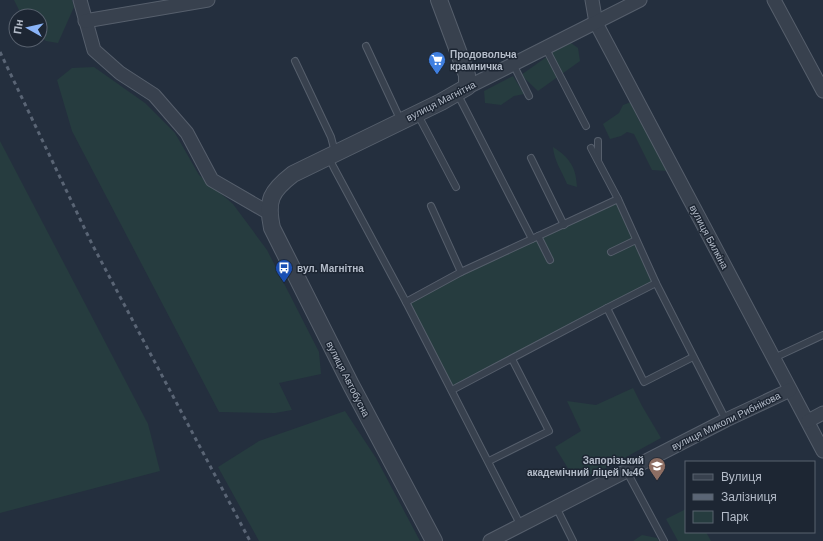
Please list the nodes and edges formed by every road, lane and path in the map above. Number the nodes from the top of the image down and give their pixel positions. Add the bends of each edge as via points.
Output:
1 (80, 0) edge
2 (208, 0) edge
3 (439, 0) edge
4 (592, 0) edge
5 (640, 0) edge
6 (774, 0) edge
7 (84, 21) junction
8 (596, 23) junction
9 (366, 46) dead end
10 (545, 47) junction
11 (295, 61) dead end
12 (513, 64) junction
13 (462, 90) junction
14 (823, 91) edge
15 (529, 96) dead end
16 (418, 113) junction
17 (402, 121) junction
18 (586, 126) dead end
19 (598, 141) dead end
20 (591, 148) dead end
21 (332, 154) junction
22 (531, 158) dead end
23 (598, 162) junction
24 (456, 187) dead end
25 (618, 199) junction
26 (270, 206) junction
27 (431, 206) dead end
28 (564, 225) junction
29 (535, 238) junction
30 (636, 240) junction
31 (611, 252) dead end
32 (550, 260) dead end
33 (461, 272) junction
34 (656, 283) junction
35 (406, 302) junction
36 (607, 308) junction
37 (823, 335) edge
38 (693, 358) junction
39 (774, 358) junction
40 (512, 359) junction
41 (452, 390) junction
42 (790, 390) junction
43 (823, 413) edge
44 (726, 420) junction
45 (808, 421) junction
46 (823, 451) edge
47 (488, 461) junction
48 (626, 470) junction
49 (556, 507) junction
50 (521, 526) junction
51 (434, 541) edge
52 (490, 541) edge
53 (573, 541) edge
54 (664, 541) edge

1 - 7 street
2 - 7 street
3 - 13 street via 468,75
4 - 8 street, вулиця Билкіна
5 - 8 street, вулиця Магнітна
6 - 14 street
7 - 26 street via 94,50 120,73 154,95 187,133 212,180
8 - 10 street, вулиця Магнітна
8 - 39 street, вулиця Билкіна
9 - 17 lane
10 - 12 street, вулиця Магнітна
10 - 18 lane
11 - 21 lane via 331,138
12 - 13 street, вулиця Магнітна
12 - 15 lane
13 - 16 street, вулиця Магнітна
13 - 29 lane
16 - 17 street, вулиця Магнітна
16 - 24 lane
17 - 21 street, вулиця Магнітна
19 - 23 lane
20 - 23 lane
21 - 26 street, вулиця Магнітна via 293,174 278,186
21 - 35 lane
22 - 28 lane
23 - 25 lane
25 - 28 lane
25 - 30 lane
26 - 51 street, вулиця Автобусна via 272,228 350,385
27 - 33 lane
28 - 29 lane
29 - 32 lane
29 - 33 lane
30 - 31 lane
30 - 34 lane
33 - 35 lane
34 - 36 lane
34 - 38 lane
35 - 41 lane
36 - 38 lane via 644,382
36 - 40 lane
37 - 39 lane
38 - 44 lane
39 - 42 street, вулиця Билкіна
40 - 41 lane
40 - 47 lane via 550,431
41 - 47 lane
42 - 44 street, вулиця Миколи Рибнікова
42 - 45 street, вулиця Билкіна
43 - 45 street
44 - 48 street, вулиця Миколи Рибнікова
45 - 46 street, вулиця Билкіна
47 - 50 lane
48 - 49 street, вулиця Миколи Рибнікова
48 - 54 lane
49 - 50 street, вулиця Миколи Рибнікова
49 - 53 lane
50 - 52 street, вулиця Миколи Рибнікова

